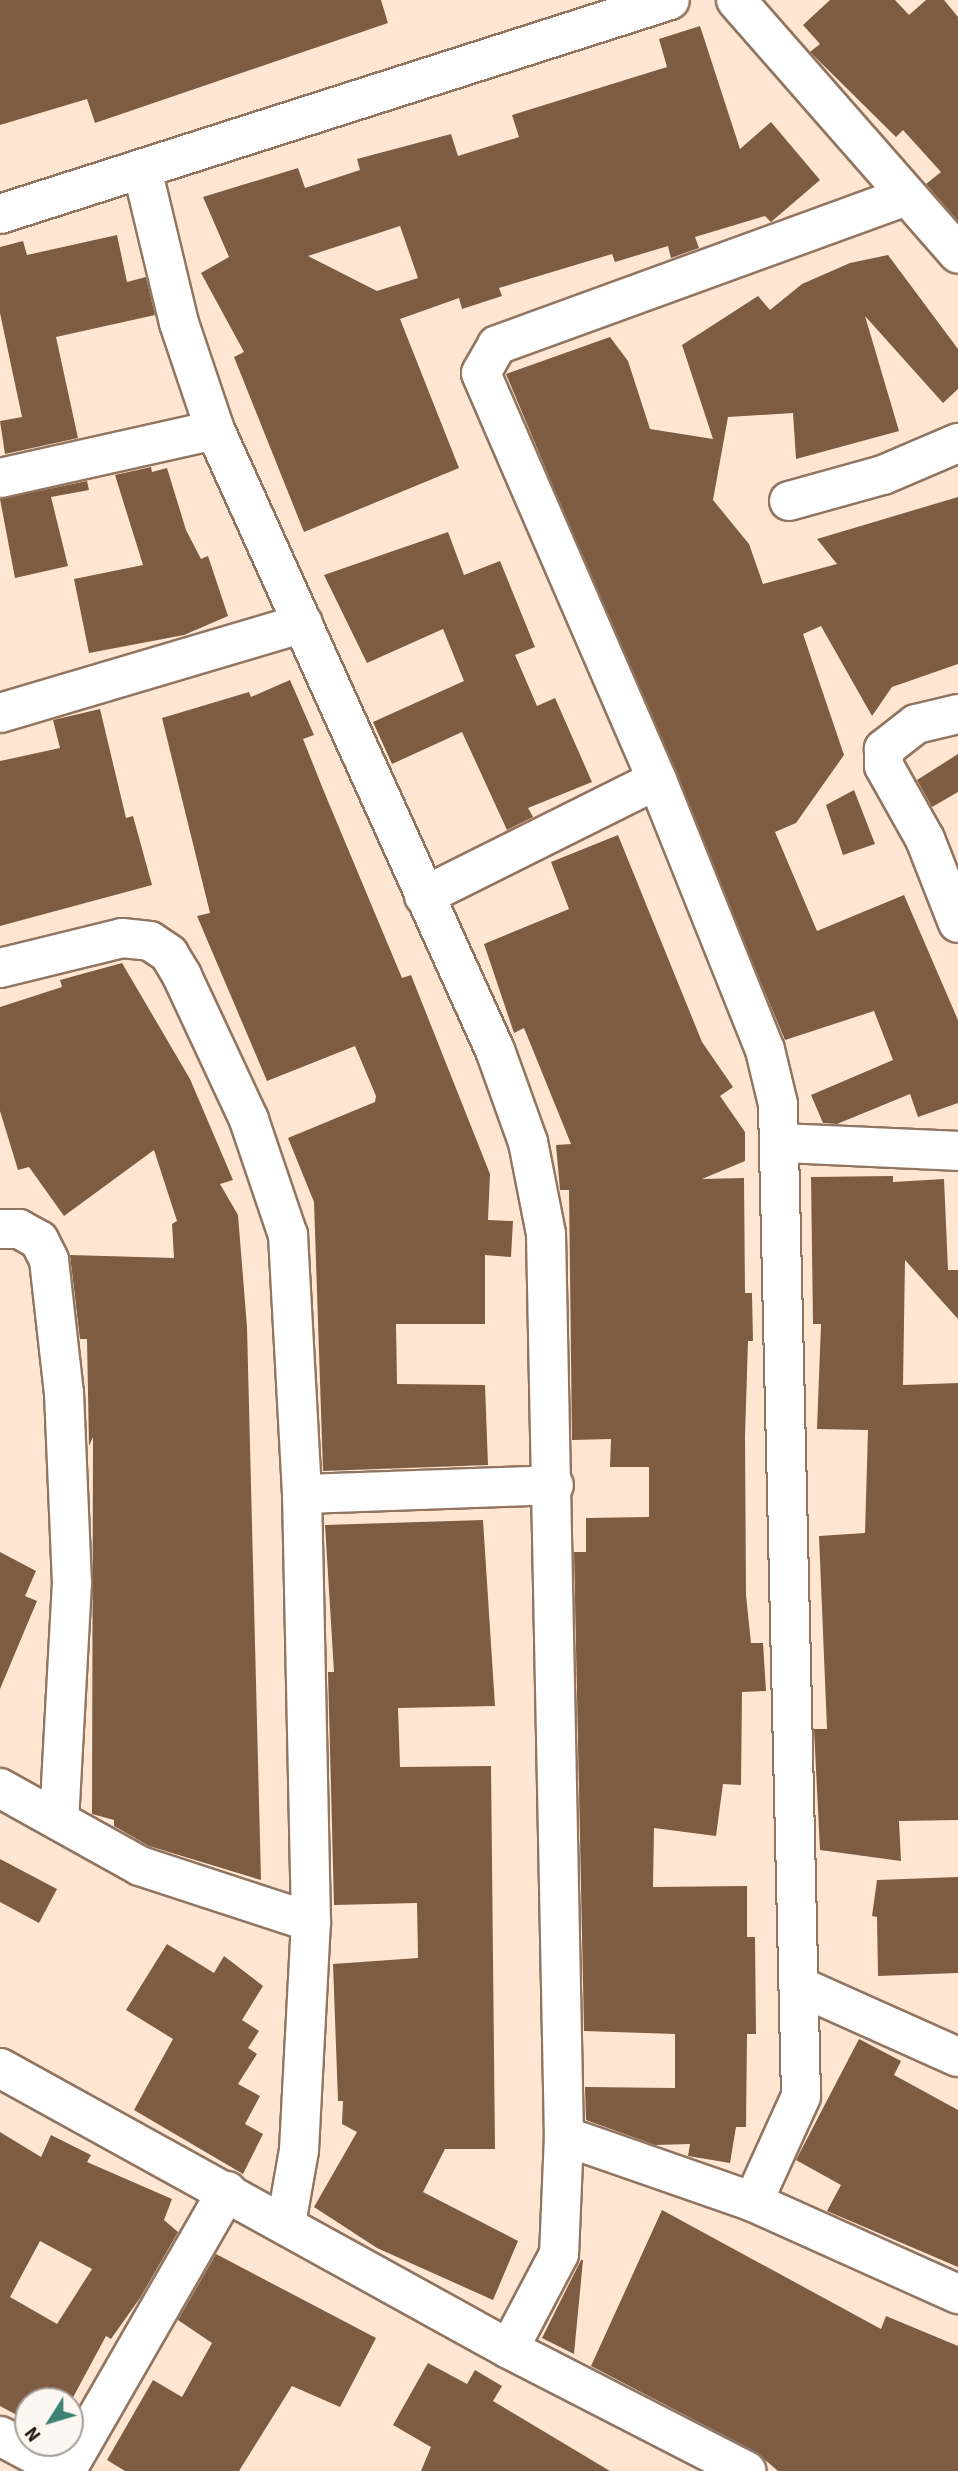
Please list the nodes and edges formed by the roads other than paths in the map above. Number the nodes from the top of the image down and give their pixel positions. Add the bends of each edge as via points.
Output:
1 (670, 0) edge
2 (736, 0) edge
3 (143, 173) junction
4 (906, 197) junction
5 (0, 214) edge
6 (958, 254) edge
7 (215, 430) junction
8 (958, 443) edge
9 (0, 478) edge
10 (789, 501) dead end
11 (303, 623) junction
12 (0, 713) edge
13 (958, 714) edge
14 (657, 780) junction
15 (424, 896) junction
16 (958, 922) edge
17 (0, 968) edge
18 (782, 1143) junction
19 (958, 1151) edge
20 (0, 1229) edge
21 (554, 1485) junction
22 (302, 1494) junction
23 (0, 1788) edge
24 (59, 1821) junction
25 (311, 1922) junction
26 (799, 1986) junction
27 (958, 2057) edge
28 (0, 2068) edge
29 (564, 2136) junction
30 (227, 2191) junction
31 (753, 2202) junction
32 (286, 2224) junction
33 (958, 2294) edge
34 (509, 2349) junction
35 (0, 2436) edge
36 (65, 2471) edge
37 (746, 2471) edge

1 - 3 street
2 - 4 street
3 - 5 street
3 - 7 street via 179,323
4 - 6 street
4 - 14 street via 497,345 482,362 485,390
7 - 9 street
7 - 11 street
8 - 10 street via 883,475
11 - 12 street
11 - 15 street
13 - 16 street via 916,724 884,749 884,766 925,839
14 - 15 street
14 - 18 street via 765,1050
15 - 21 street via 495,1050 528,1142 546,1234
17 - 22 street via 122,939 150,941 169,954 182,976 249,1120 288,1235
18 - 19 street
18 - 26 street
20 - 24 street via 19,1229 39,1240 49,1260 64,1393 72,1582
21 - 22 street
21 - 29 street
22 - 25 street
23 - 24 street
24 - 25 street via 178,1881
25 - 32 street via 299,2150
26 - 27 street
26 - 31 street via 801,2096
28 - 30 street
29 - 31 street
29 - 34 street via 559,2254
30 - 32 street
30 - 36 street
31 - 33 street
32 - 34 street
34 - 37 street
35 - 36 street

